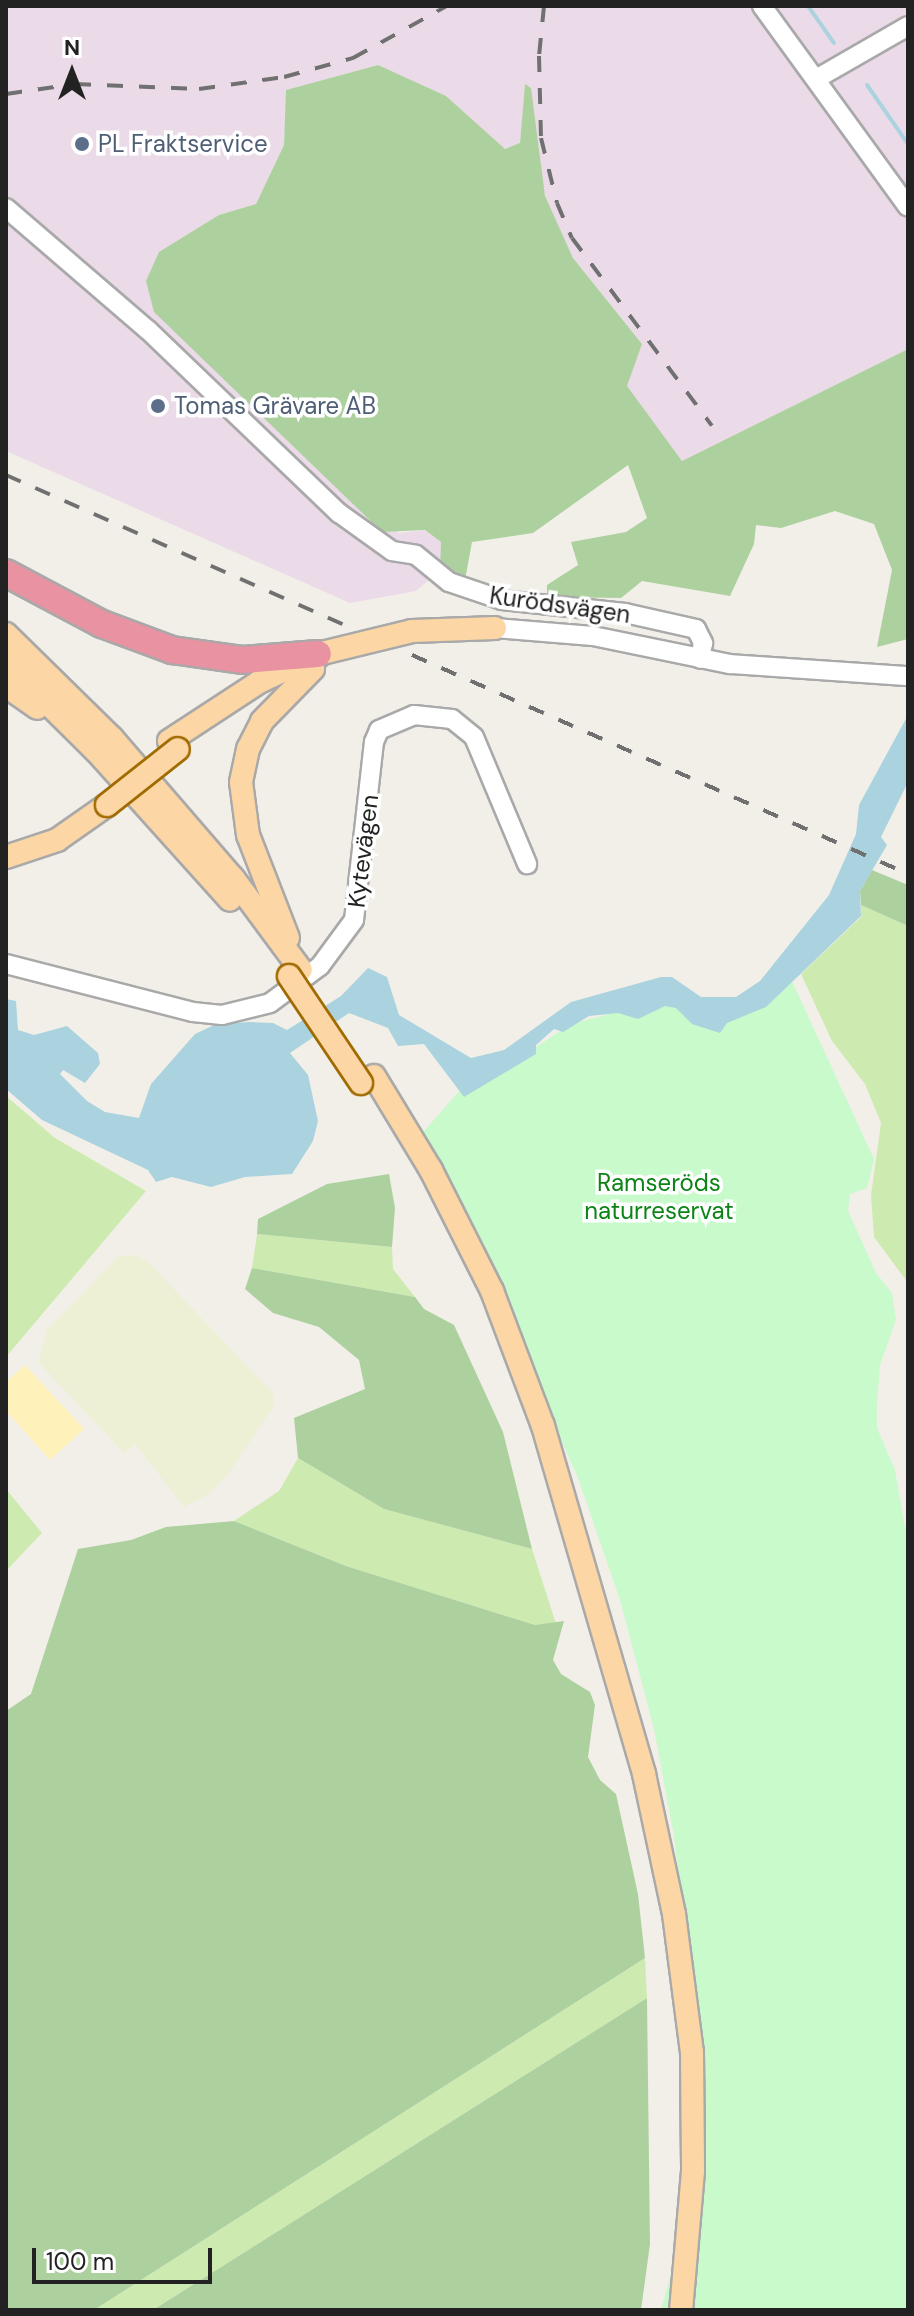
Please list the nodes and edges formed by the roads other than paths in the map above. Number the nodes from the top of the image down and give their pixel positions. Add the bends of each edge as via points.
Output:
1 (762, 6) edge
2 (908, 26) edge
3 (816, 79) junction
4 (908, 207) edge
5 (6, 208) edge
6 (6, 573) edge
7 (495, 628) joint
8 (6, 634) edge
9 (700, 659) junction
10 (6, 662) edge
11 (316, 662) junction
12 (908, 676) edge
13 (6, 686) edge
14 (96, 751) junction
15 (103, 801) junction
16 (6, 843) edge
17 (6, 857) edge
18 (527, 864) dead end
19 (6, 964) edge
20 (295, 973) junction
21 (367, 1079) junction
22 (667, 2310) edge
23 (681, 2310) edge

1 - 3 street
2 - 3 street
3 - 4 street
5 - 9 street, Kurödsvägen via 148,330 339,513 392,551 416,555 449,582 502,600 625,613 696,629 702,637
6 - 11 highway via 102,624 172,650 243,660
7 - 9 street via 593,636
7 - 11 main road via 412,631
8 - 20 main road via 112,738 233,878
9 - 12 street
10 - 14 main road
11 - 15 main road, bridge via 173,745
11 - 20 main road via 262,721 248,749 241,782 243,818
13 - 14 main road
14 - 20 main road
15 - 16 main road
15 - 17 main road via 57,840
18 - 19 street, Kytevägen via 474,737 452,719 414,715 379,730 374,742 354,920 320,966 270,1003 222,1015 193,1012
20 - 21 main road
21 - 22 main road via 479,1296 531,1428 631,1778 661,1919 679,2053 682,2171
21 - 23 main road via 492,1291 543,1426 644,1774 674,1914 692,2052 693,2171

